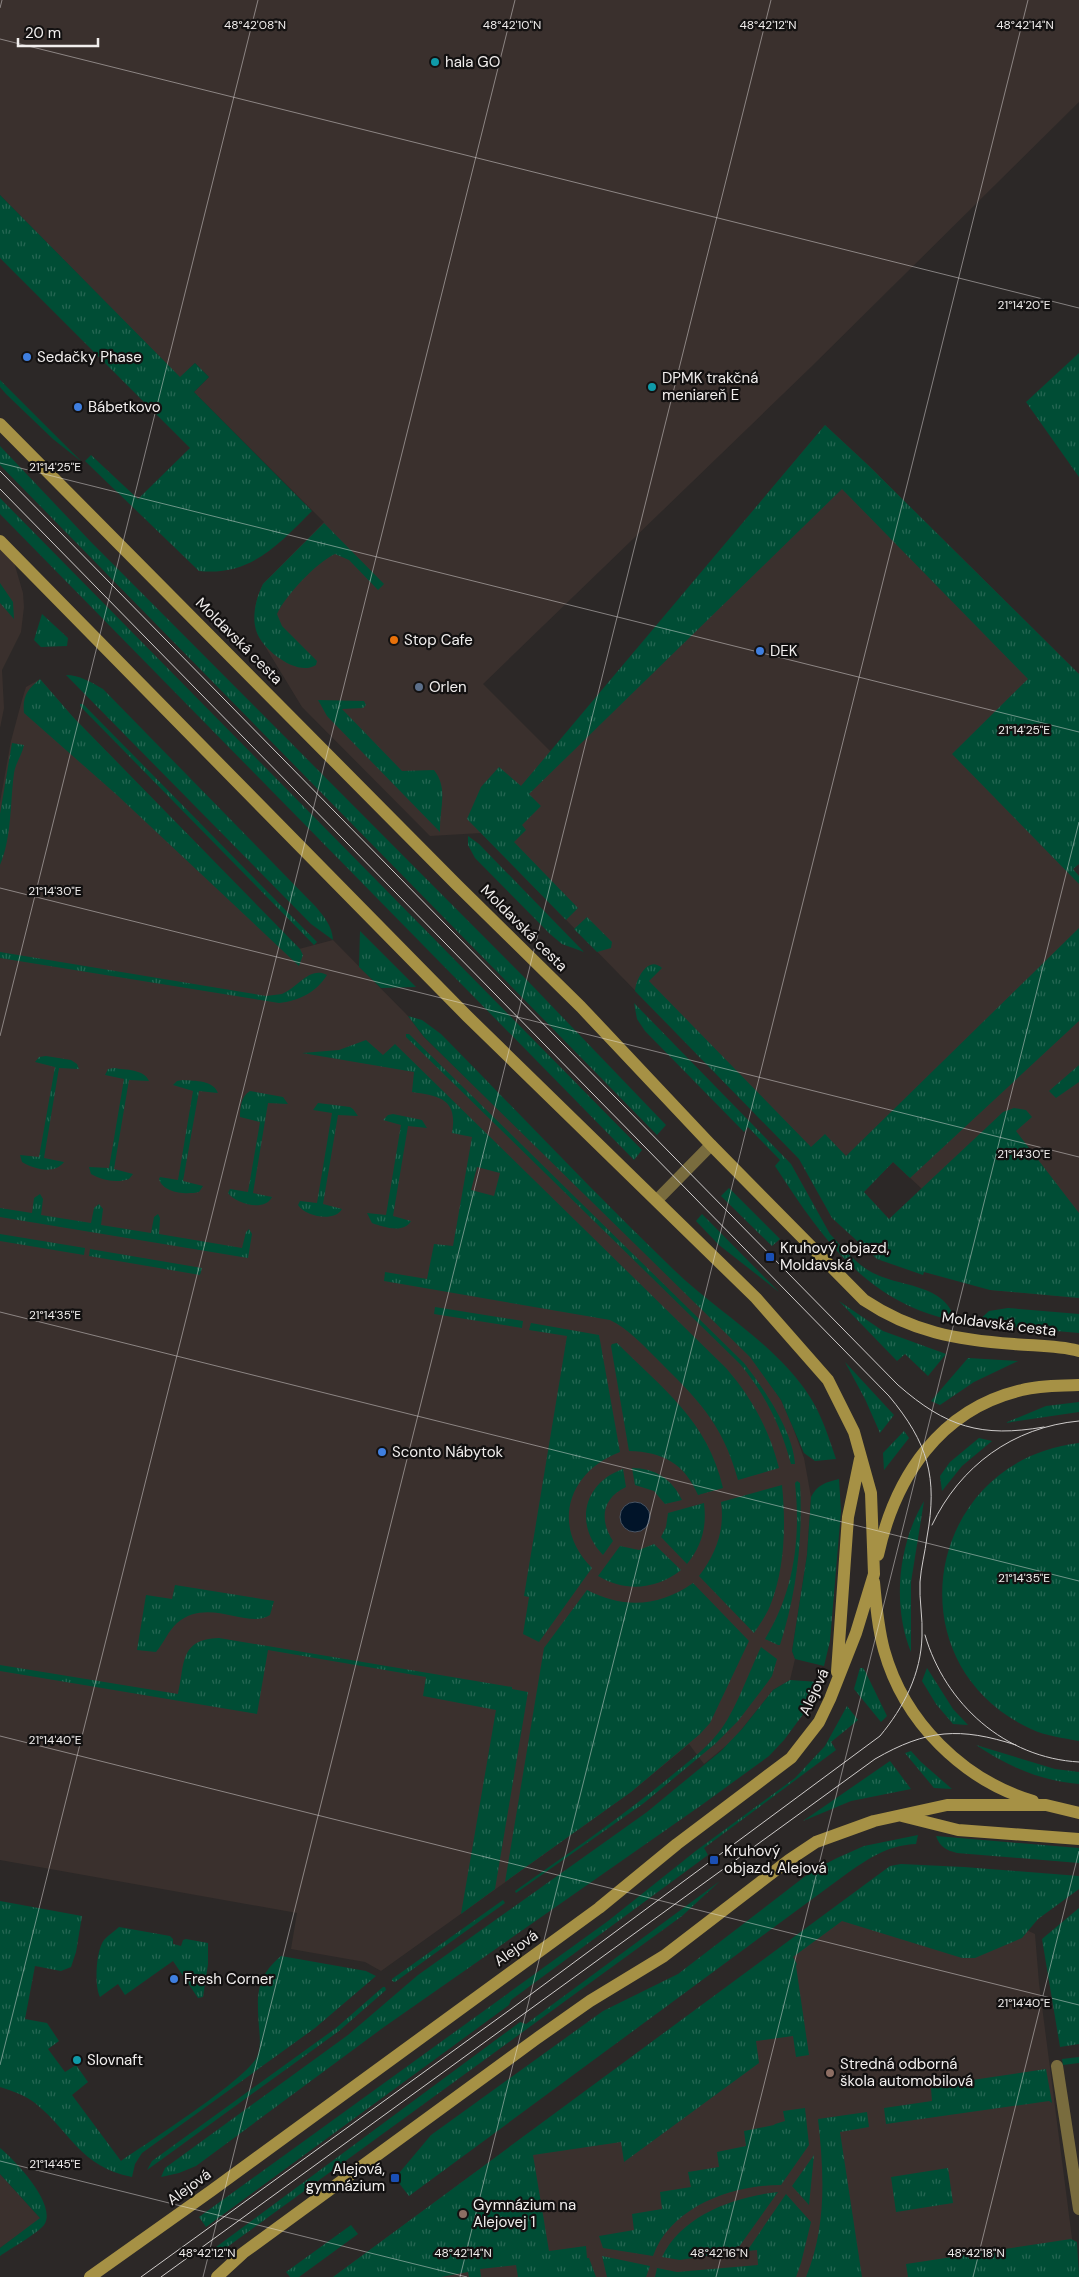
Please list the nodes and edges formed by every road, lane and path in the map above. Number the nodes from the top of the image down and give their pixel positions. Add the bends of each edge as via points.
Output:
1 (0, 424) edge
2 (0, 540) edge
3 (711, 1145) junction
4 (657, 1200) junction
5 (1076, 1349) edge
6 (1079, 1385) edge
7 (860, 1456) junction
8 (874, 1574) junction
9 (836, 1686) junction
10 (1046, 1805) junction
11 (1079, 1805) edge
12 (1079, 1813) edge
13 (897, 1815) junction
14 (1079, 1839) edge
15 (1057, 2066) dead end
16 (1079, 2209) edge
17 (90, 2277) edge
18 (217, 2277) edge

1 - 3 street, Moldavská cesta via 581,1007
2 - 4 street via 467,1016
3 - 4 street
3 - 5 street, Moldavská cesta via 857,1293 885,1314 931,1332 962,1339
4 - 7 street via 756,1298 828,1380 854,1432
6 - 8 street via 1044,1386 1004,1395 968,1413 943,1432 916,1461 898,1492 883,1531
7 - 8 street via 871,1493
7 - 9 street via 848,1517
8 - 9 street, Alejová
8 - 10 street via 884,1650 894,1676 916,1715 940,1745 975,1775 1003,1791
9 - 17 street, Alejová via 811,1734 779,1768 677,1844 599,1908
10 - 11 street
10 - 12 street
10 - 13 street via 947,1805
13 - 14 street via 958,1830
13 - 18 street via 843,1830 816,1842 789,1860 664,1956 536,2039 243,2253
15 - 16 street

